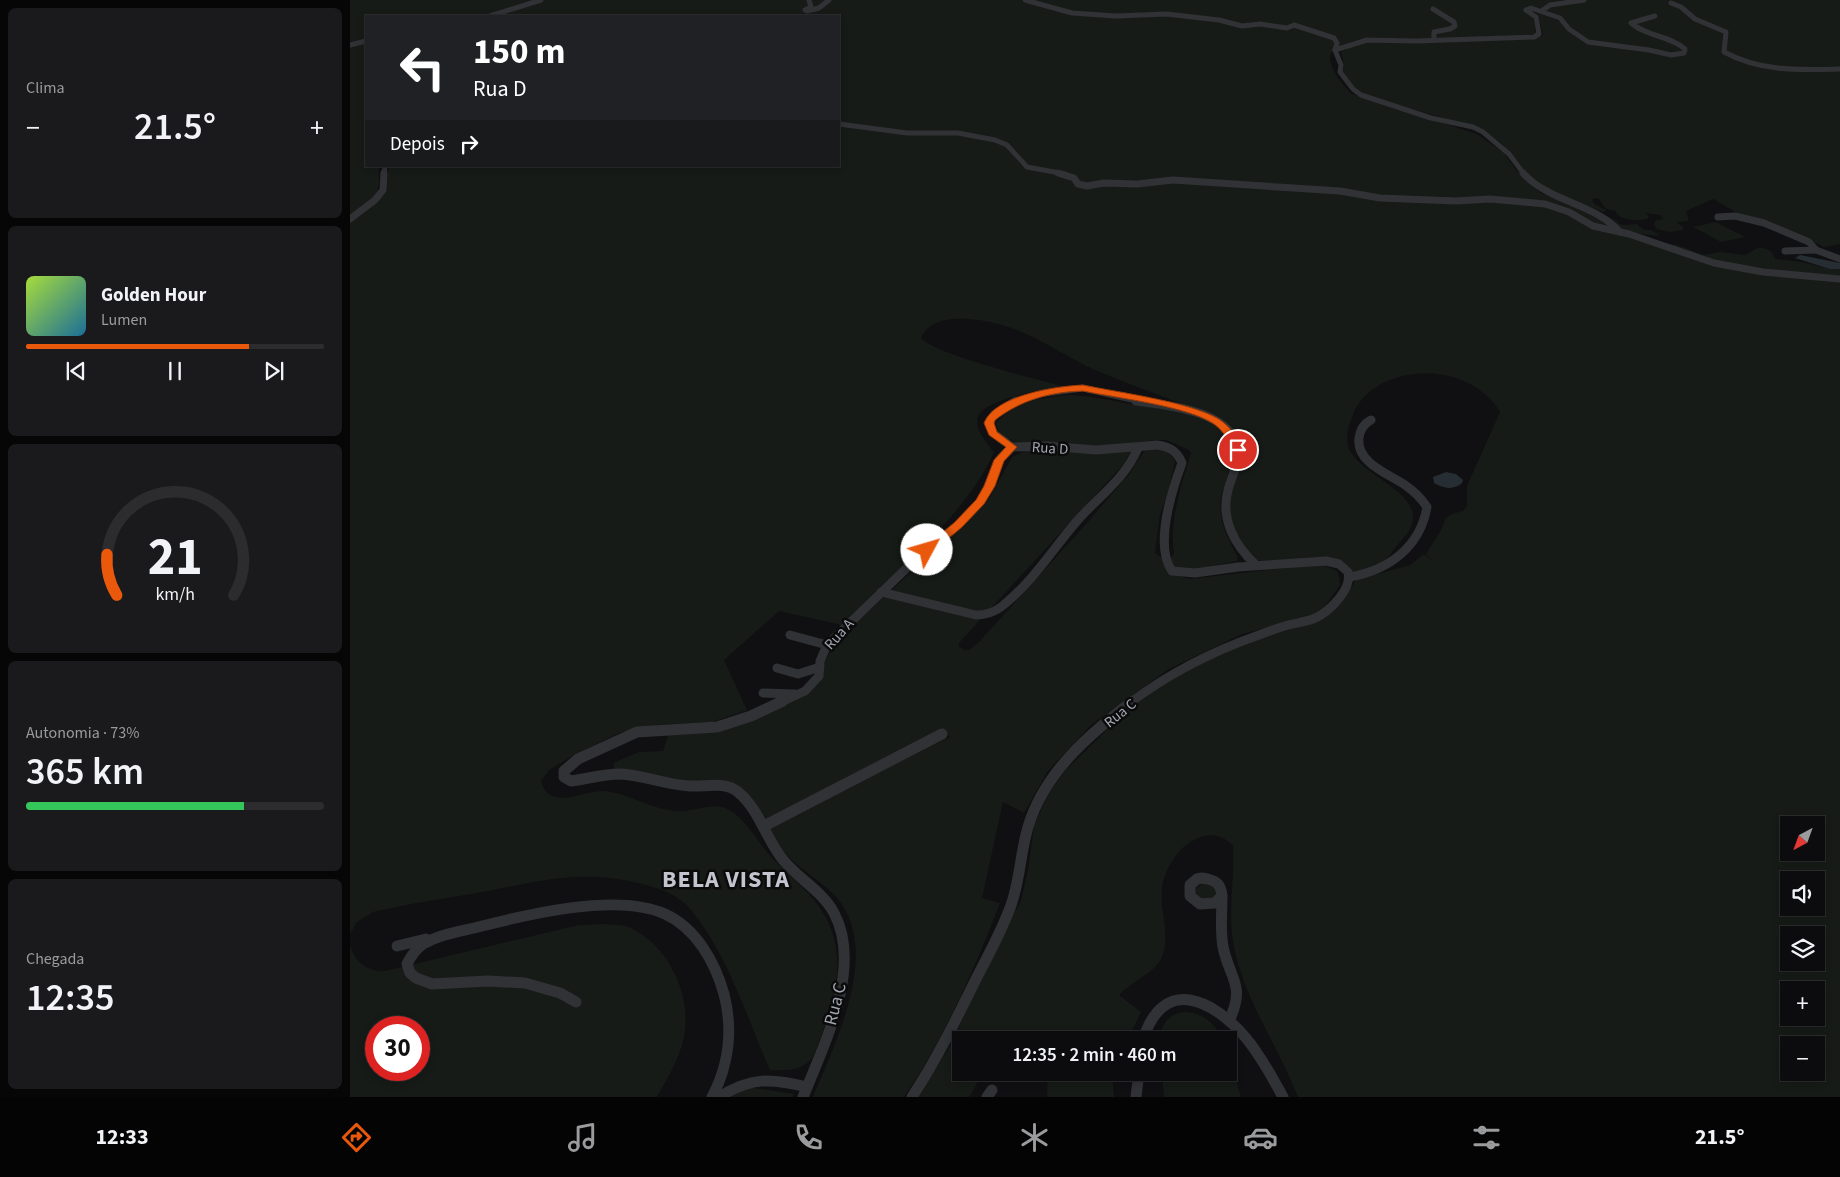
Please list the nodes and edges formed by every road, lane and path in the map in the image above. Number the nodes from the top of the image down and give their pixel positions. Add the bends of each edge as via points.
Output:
1 (542, 0) edge
2 (809, 0) edge
3 (829, 0) edge
4 (1025, 0) edge
5 (1584, 0) edge
6 (1671, 2) dead end
7 (1433, 9) dead end
8 (1543, 10) junction
9 (493, 15) edge
10 (1655, 16) dead end
11 (1434, 40) junction
12 (365, 41) edge
13 (350, 45) edge
14 (1336, 50) junction
15 (1840, 70) edge
16 (840, 124) edge
17 (385, 167) edge
18 (1718, 217) dead end
19 (350, 219) edge
20 (1620, 232) junction
21 (1816, 250) junction
22 (1785, 251) dead end
23 (1840, 259) edge
24 (1840, 279) edge
25 (1371, 420) dead end
26 (1012, 447) junction
27 (1138, 448) junction
28 (1256, 565) junction
29 (1350, 577) junction
30 (881, 592) junction
31 (790, 635) dead end
32 (827, 646) junction
33 (777, 668) dead end
34 (820, 668) junction
35 (805, 691) junction
36 (763, 693) dead end
37 (942, 734) dead end
38 (764, 826) junction
39 (1222, 896) dead end
40 (436, 937) junction
41 (397, 946) dead end
42 (576, 1002) dead end
43 (1229, 1021) junction
44 (1146, 1031) edge
45 (1138, 1081) edge
46 (805, 1092) edge
47 (712, 1097) edge
48 (719, 1097) edge
49 (912, 1097) edge
50 (1136, 1097) edge
51 (1283, 1097) edge

1 - 9 street
2 - 3 street via 811,7 807,11 823,6
4 - 14 street via 1068,12 1116,16 1166,14 1242,26 1294,26 1334,38
5 - 8 street via 1555,3
6 - 15 street via 1695,19 1726,32 1724,52 1746,63 1771,68
7 - 11 street via 1454,22 1455,26 1434,32
8 - 10 street via 1562,19 1569,30 1588,42 1671,55 1684,53 1685,49 1678,43 1631,23
8 - 11 street via 1526,10 1536,17 1539,34 1534,37
11 - 14 street via 1364,40
12 - 13 street
14 - 20 street via 1340,72 1358,94 1431,118 1478,129 1546,191 1598,214 1612,222
16 - 20 street via 988,138 1007,145 1027,167 1066,174 1078,184 1087,186 1162,180 1340,191 1395,199 1509,200 1553,206 1593,226
17 - 19 street via 383,190
18 - 21 street via 1744,217 1764,223 1803,239
20 - 24 street via 1714,263 1763,272
21 - 22 street
21 - 23 street
25 - 29 street via 1364,424 1358,439 1361,452 1372,464 1419,496 1427,507 1426,515 1415,538 1387,566
26 - 27 street, Rua D
26 - 28 street, Rua D via 993,433 989,423 991,418 1009,405 1050,391 1083,388 1208,417 1225,428 1236,442 1238,459 1226,497 1227,522 1237,545
26 - 30 street, Rua A via 999,460 990,486 980,502
27 - 28 street, Rua D via 1165,446 1181,457 1166,519 1165,554 1172,571 1187,574
27 - 30 street via 1132,462 994,612 976,615
28 - 29 street via 1333,561 1345,567
29 - 49 street, Rua C via 1331,607 1313,620 1240,642 1164,680 1119,712 1057,771 1041,791 1032,813 1019,876 1003,924 946,1041
30 - 32 street, Rua A
31 - 32 street
32 - 34 street, Rua A
33 - 34 street via 798,674
34 - 35 street, Rua A via 815,682
35 - 36 street
35 - 38 street, Rua C via 751,716 717,727 637,732 571,764 563,774 571,781 621,774 671,784 726,786 738,793
37 - 38 street
38 - 46 street, Rua C via 785,863 824,899 835,914 843,936 841,991 833,1021
39 - 43 street via 1222,942 1238,988 1237,1005
40 - 41 street
40 - 42 street via 421,945 407,964 413,977 420,981 432,984 519,982 546,986
40 - 47 street via 524,915 589,908 633,906 652,909 675,919 698,940 724,994 729,1024 728,1051 722,1077
43 - 44 street via 1206,1005 1185,999 1173,1000 1155,1014
43 - 51 street via 1268,1069
45 - 50 street
46 - 48 street via 775,1079 760,1079 745,1082

